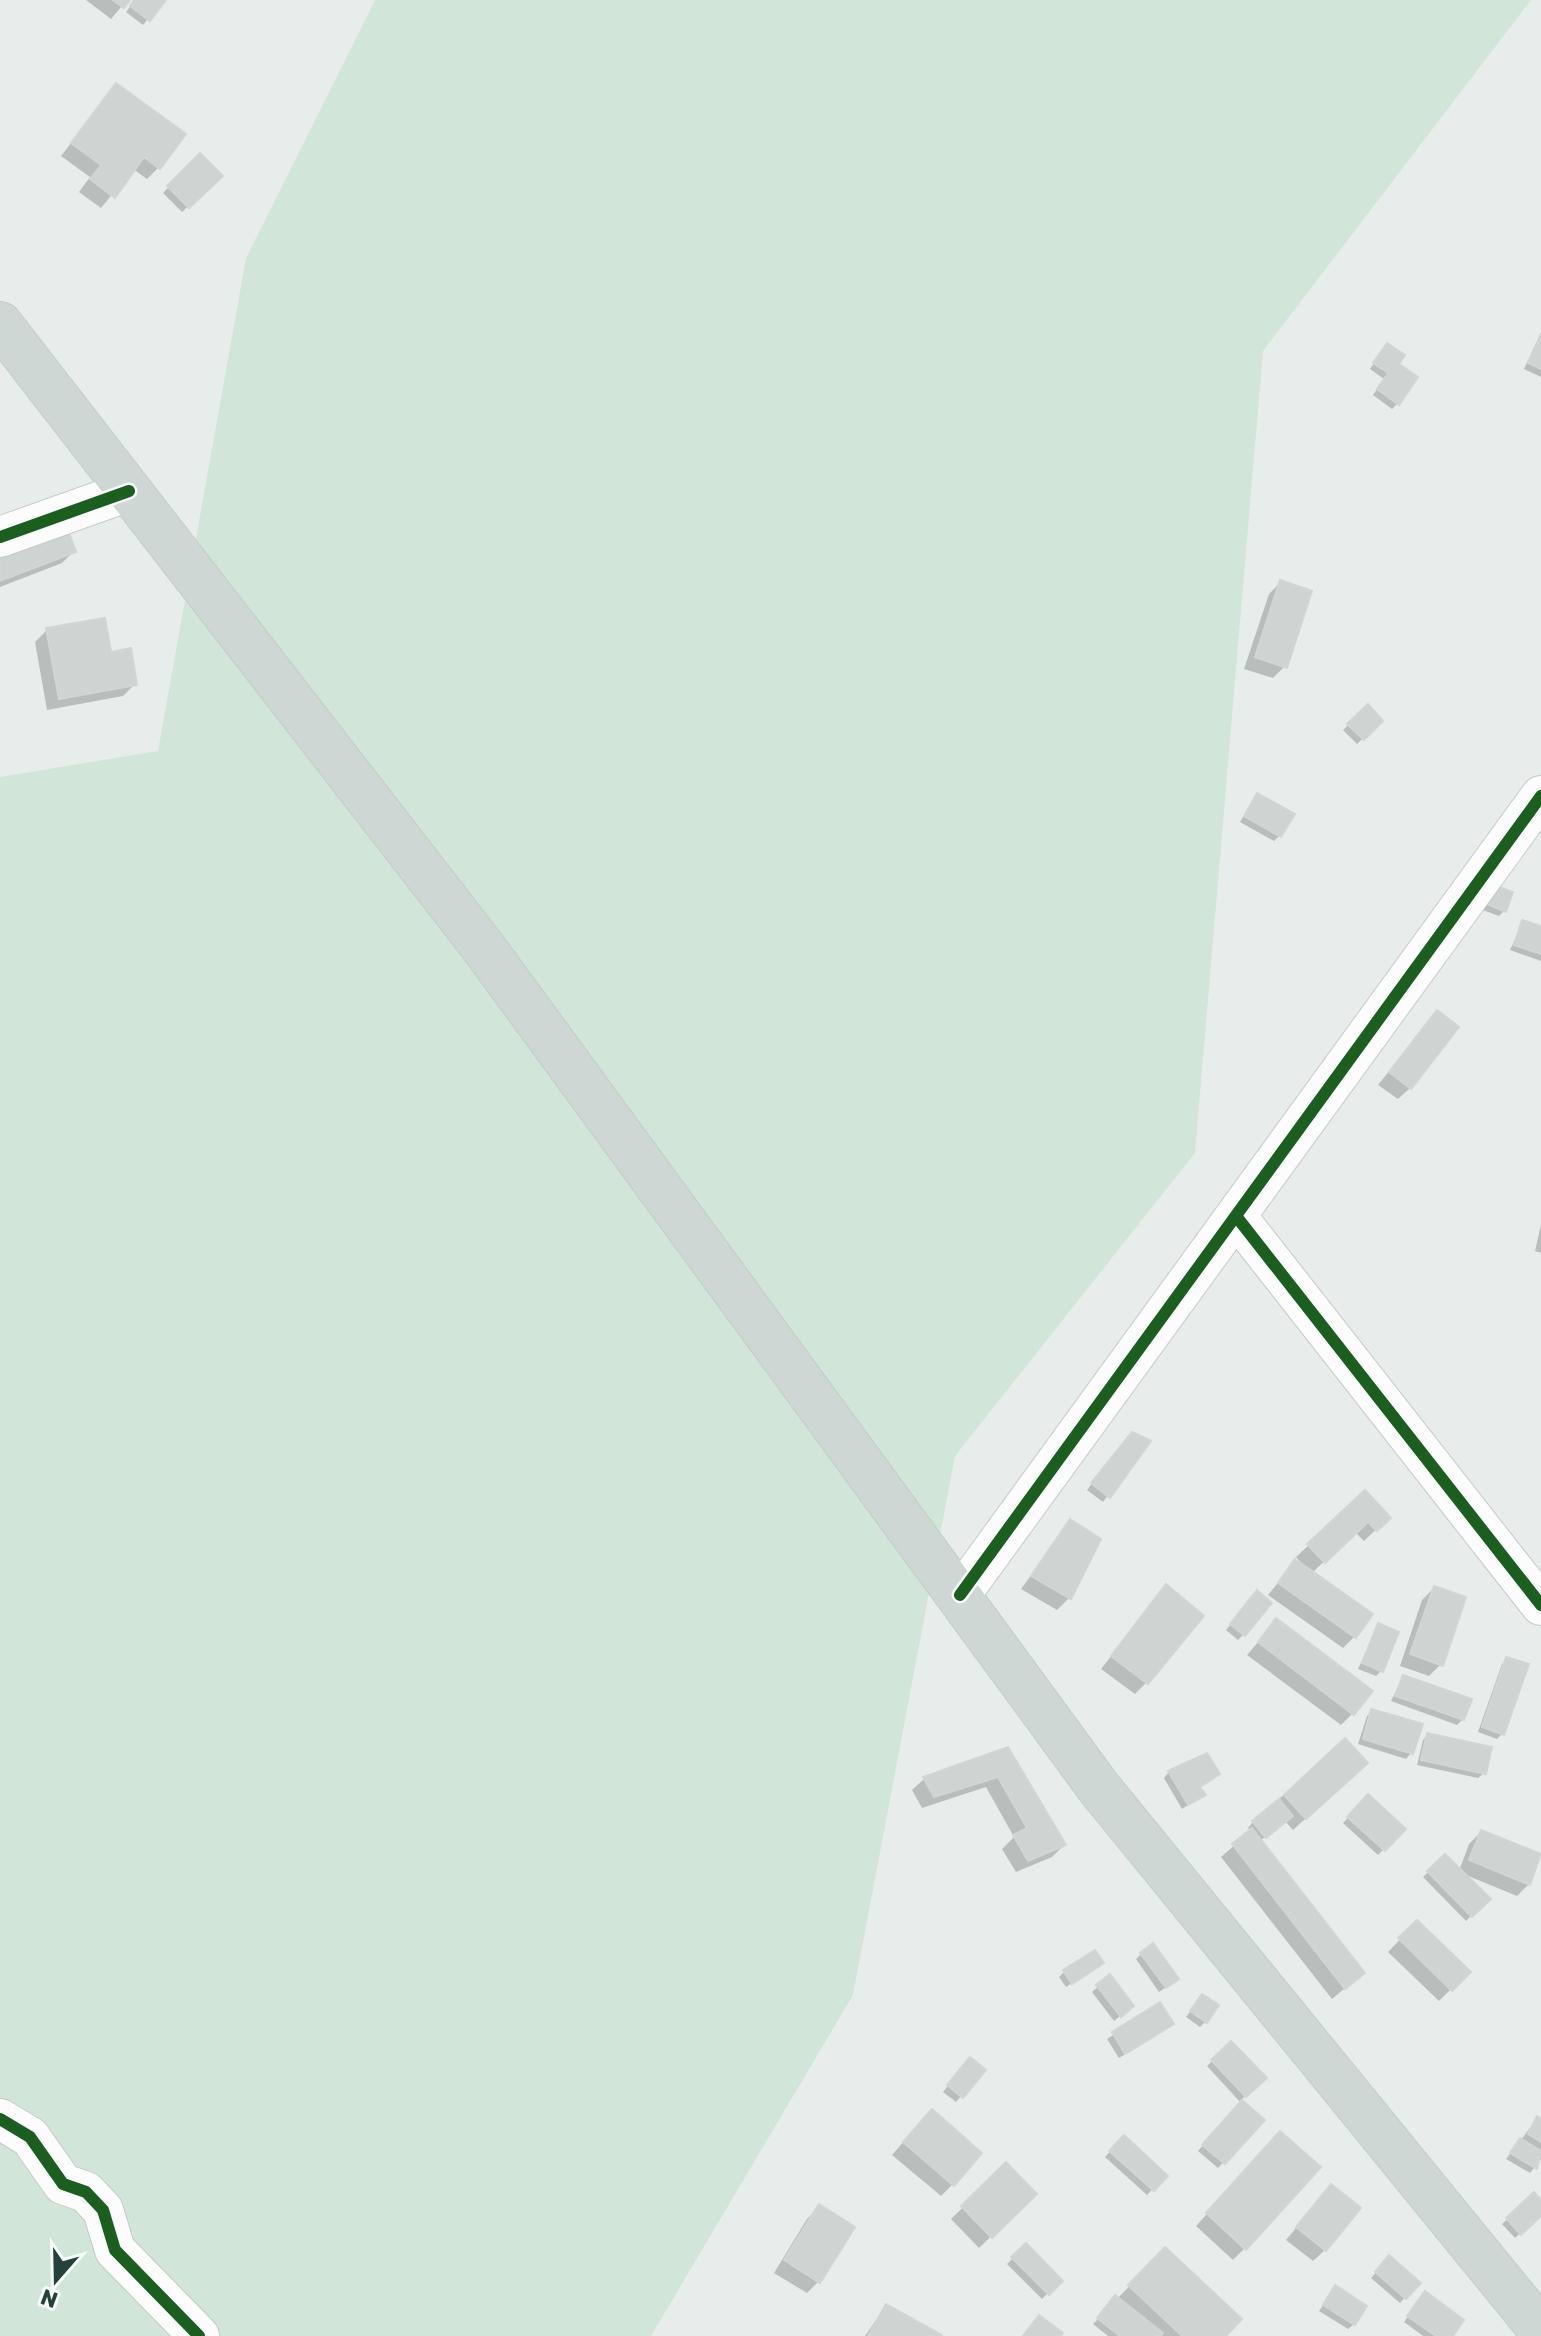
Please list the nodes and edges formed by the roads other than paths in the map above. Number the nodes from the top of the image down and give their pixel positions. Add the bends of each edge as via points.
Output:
1 (0, 324) edge
2 (129, 491) junction
3 (0, 537) edge
4 (1541, 796) edge
5 (1236, 1216) junction
6 (960, 1595) junction
7 (1541, 1605) edge
8 (0, 2119) edge
9 (1541, 2330) edge
10 (199, 2336) edge

1 - 2 main road
2 - 3 street
2 - 6 main road via 483,947
4 - 5 street
5 - 6 street
5 - 7 street
6 - 9 main road via 1099,1788
8 - 10 street via 30,2137 63,2184 86,2192 103,2210 115,2250

